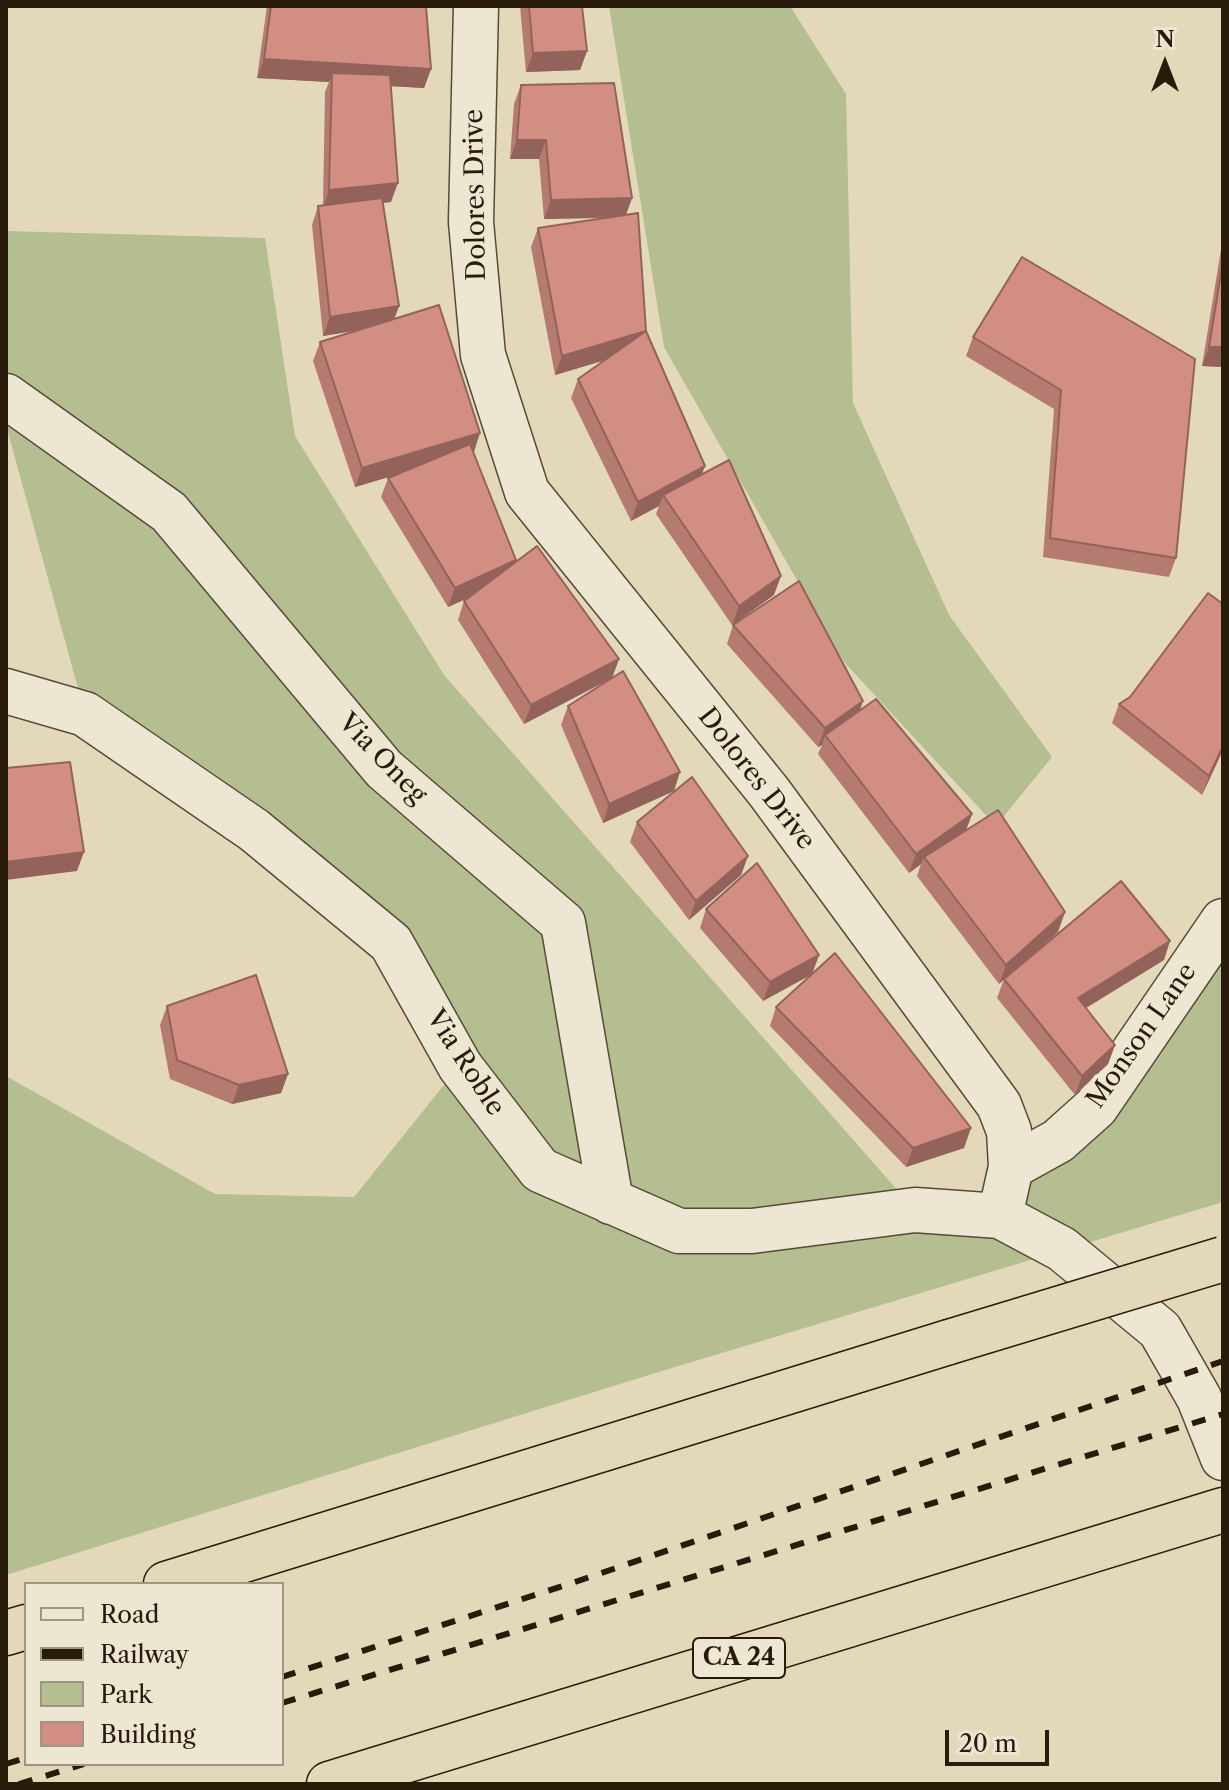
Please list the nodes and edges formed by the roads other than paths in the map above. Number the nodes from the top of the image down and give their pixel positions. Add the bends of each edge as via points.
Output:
1 (476, 6) edge
2 (6, 396) edge
3 (6, 691) edge
4 (1223, 921) edge
5 (1011, 1167) junction
6 (611, 1202) junction
7 (1000, 1216) junction
8 (1223, 1259) edge
9 (1211, 1394) edge
10 (1223, 1458) edge
11 (1223, 1510) edge
12 (172, 1582) edge
13 (329, 1784) edge

1 - 5 street, Dolores Drive via 471,222 483,355 527,492 769,792 999,1105 1009,1131
2 - 6 street, Via Oneg via 169,512 384,769 563,923
3 - 6 street, Via Roble via 85,714 254,830 391,943 460,1066 540,1170
4 - 5 street, Monson Lane via 1096,1107 1058,1141
5 - 7 street, Dolores Drive
6 - 7 street, Via Roble via 679,1231 752,1231 915,1210
7 - 9 street via 1062,1249 1160,1330
8 - 12 highway, bridge
9 - 10 street
11 - 13 highway, CA 24

